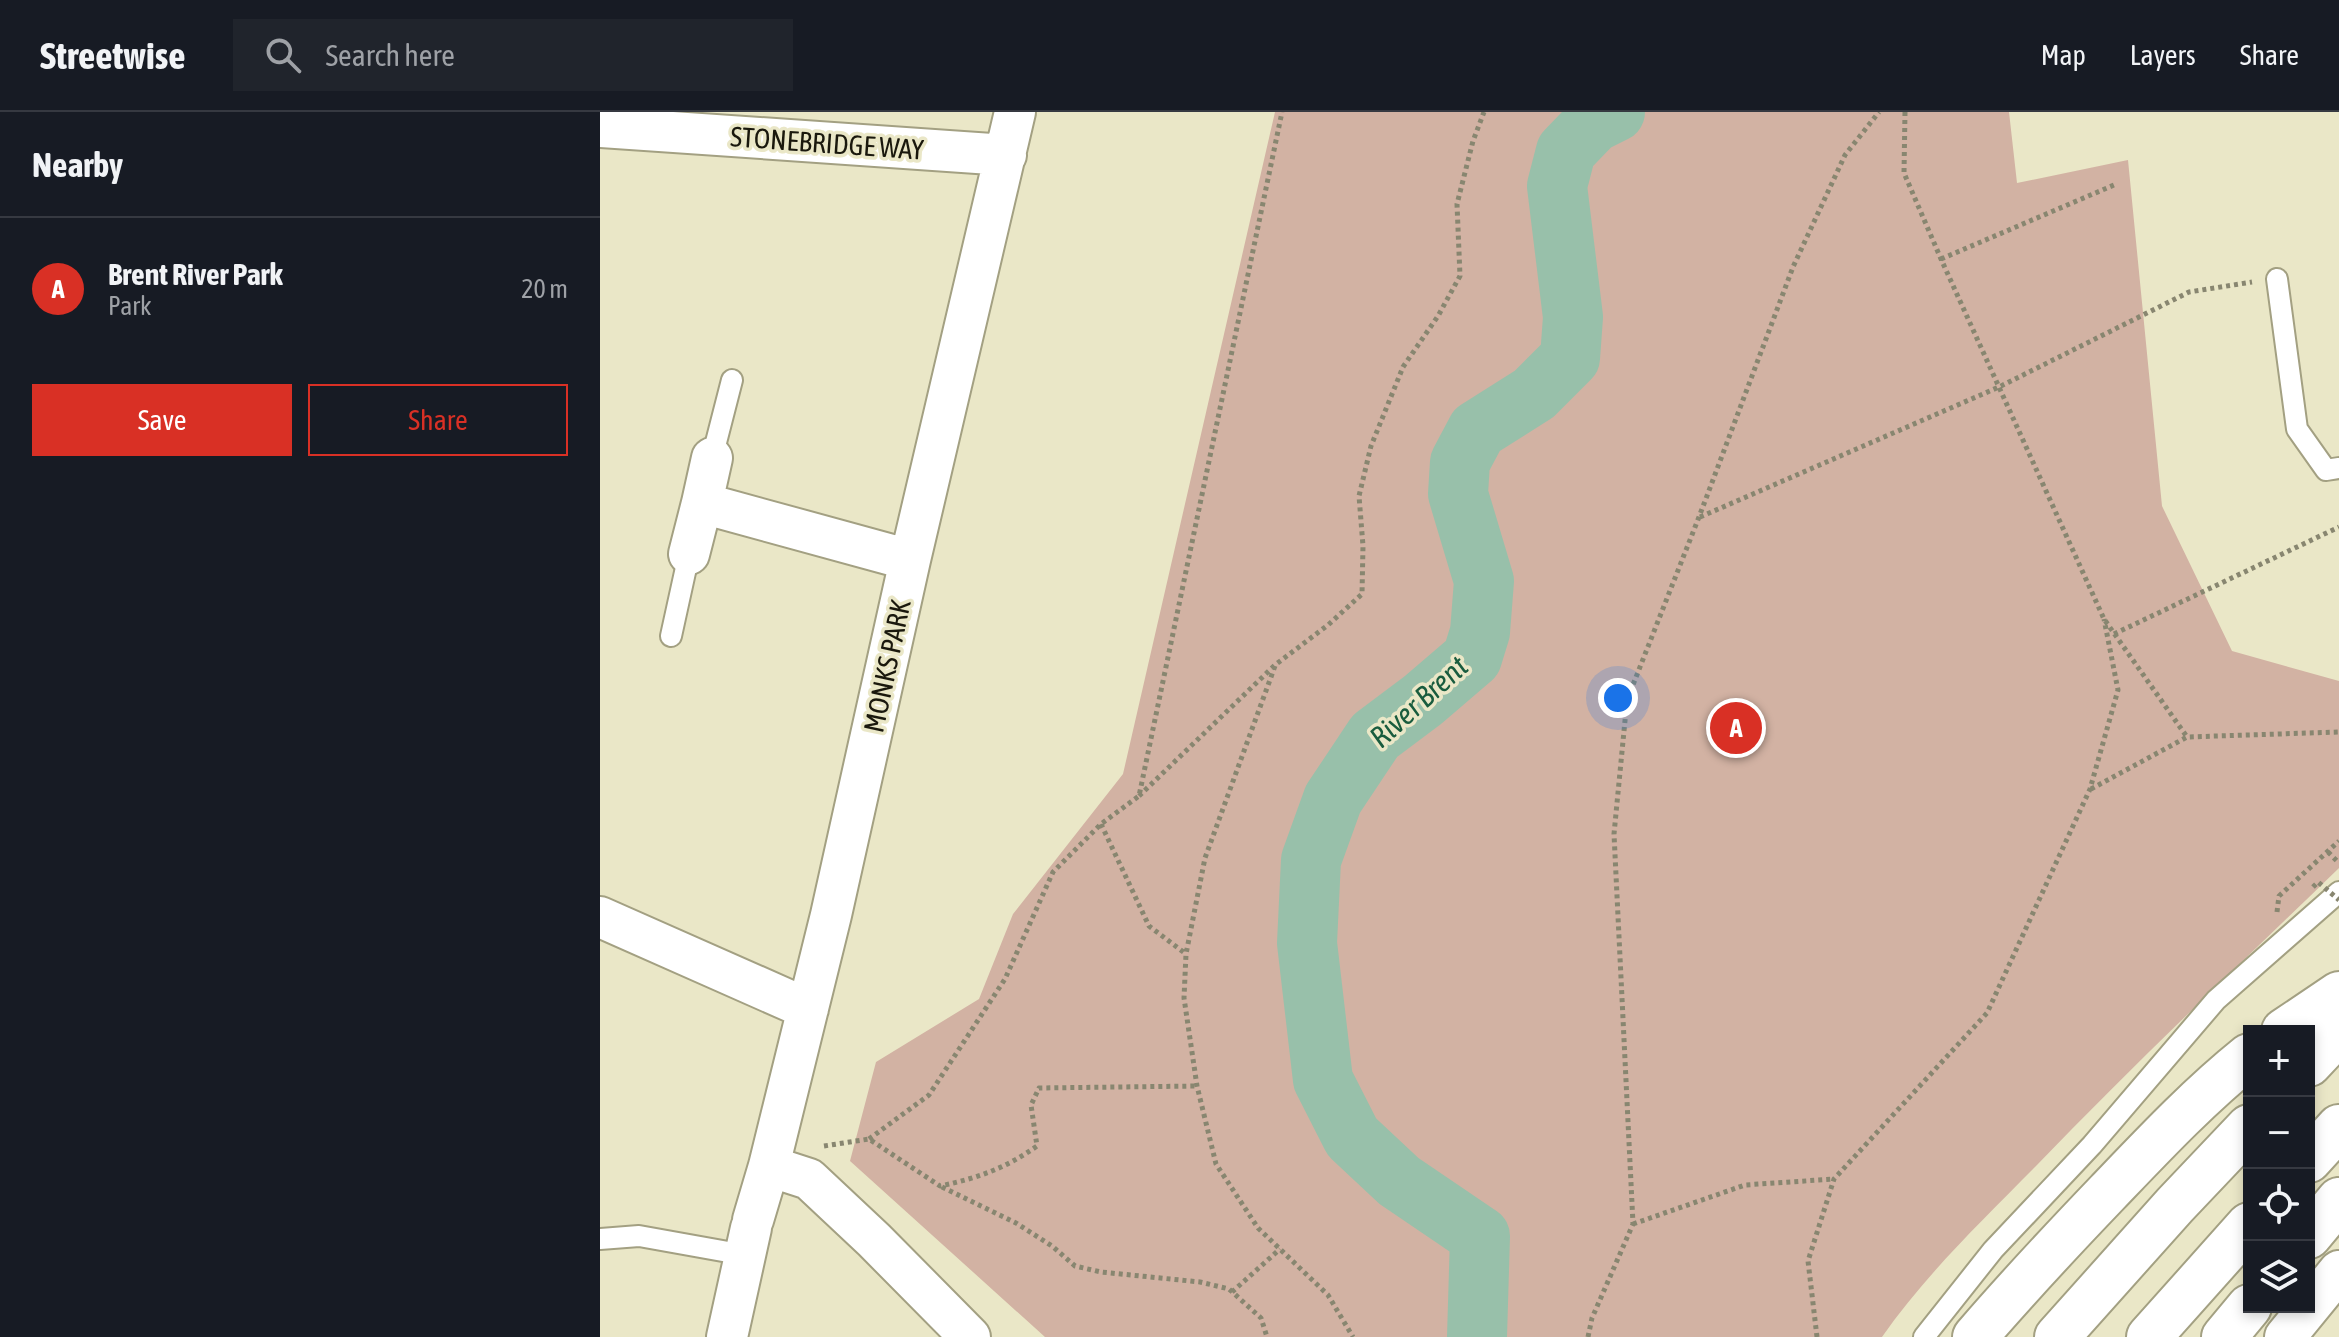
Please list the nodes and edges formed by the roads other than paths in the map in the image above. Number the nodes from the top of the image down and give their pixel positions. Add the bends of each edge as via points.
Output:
1 (1015, 112) edge
2 (600, 127) edge
3 (1006, 155) junction
4 (2277, 279) road end
5 (732, 380) dead end
6 (712, 458) joint
7 (2339, 468) edge
8 (702, 503) junction
9 (689, 554) joint
10 (910, 560) junction
11 (671, 636) dead end
12 (2339, 892) edge
13 (600, 917) edge
14 (2339, 994) edge
15 (808, 1009) junction
16 (2293, 1025) edge
17 (2339, 1032) edge
18 (2315, 1058) edge
19 (2243, 1061) edge
20 (2339, 1127) edge
21 (2243, 1133) edge
22 (2315, 1153) edge
23 (770, 1160) junction
24 (2339, 1200) edge
25 (2315, 1229) edge
26 (2243, 1232) edge
27 (750, 1234) junction
28 (600, 1239) edge
29 (2339, 1271) edge
30 (2244, 1313) edge
31 (730, 1336) edge
32 (970, 1337) edge
33 (1924, 1337) edge
34 (1975, 1337) edge
35 (2057, 1337) edge
36 (2149, 1337) edge
37 (2224, 1337) edge
38 (2285, 1337) edge

1 - 3 street, MONKS PARK
2 - 3 street, STONEBRIDGE WAY
3 - 10 street, MONKS PARK
4 - 7 lane via 2297,429 2326,470
5 - 6 lane
6 - 8 street
8 - 9 street
8 - 10 street
9 - 11 lane
10 - 15 street, MONKS PARK
12 - 33 lane via 2216,1000 1993,1250
13 - 15 street
14 - 16 highway
15 - 23 street, MONKS PARK
17 - 18 highway
19 - 34 highway via 2139,1160
20 - 22 highway
21 - 35 highway
23 - 27 street, MONKS PARK
23 - 32 street via 809,1179
24 - 25 highway
26 - 36 highway
27 - 28 lane
27 - 31 street, MONKS PARK
29 - 38 street
30 - 37 highway

